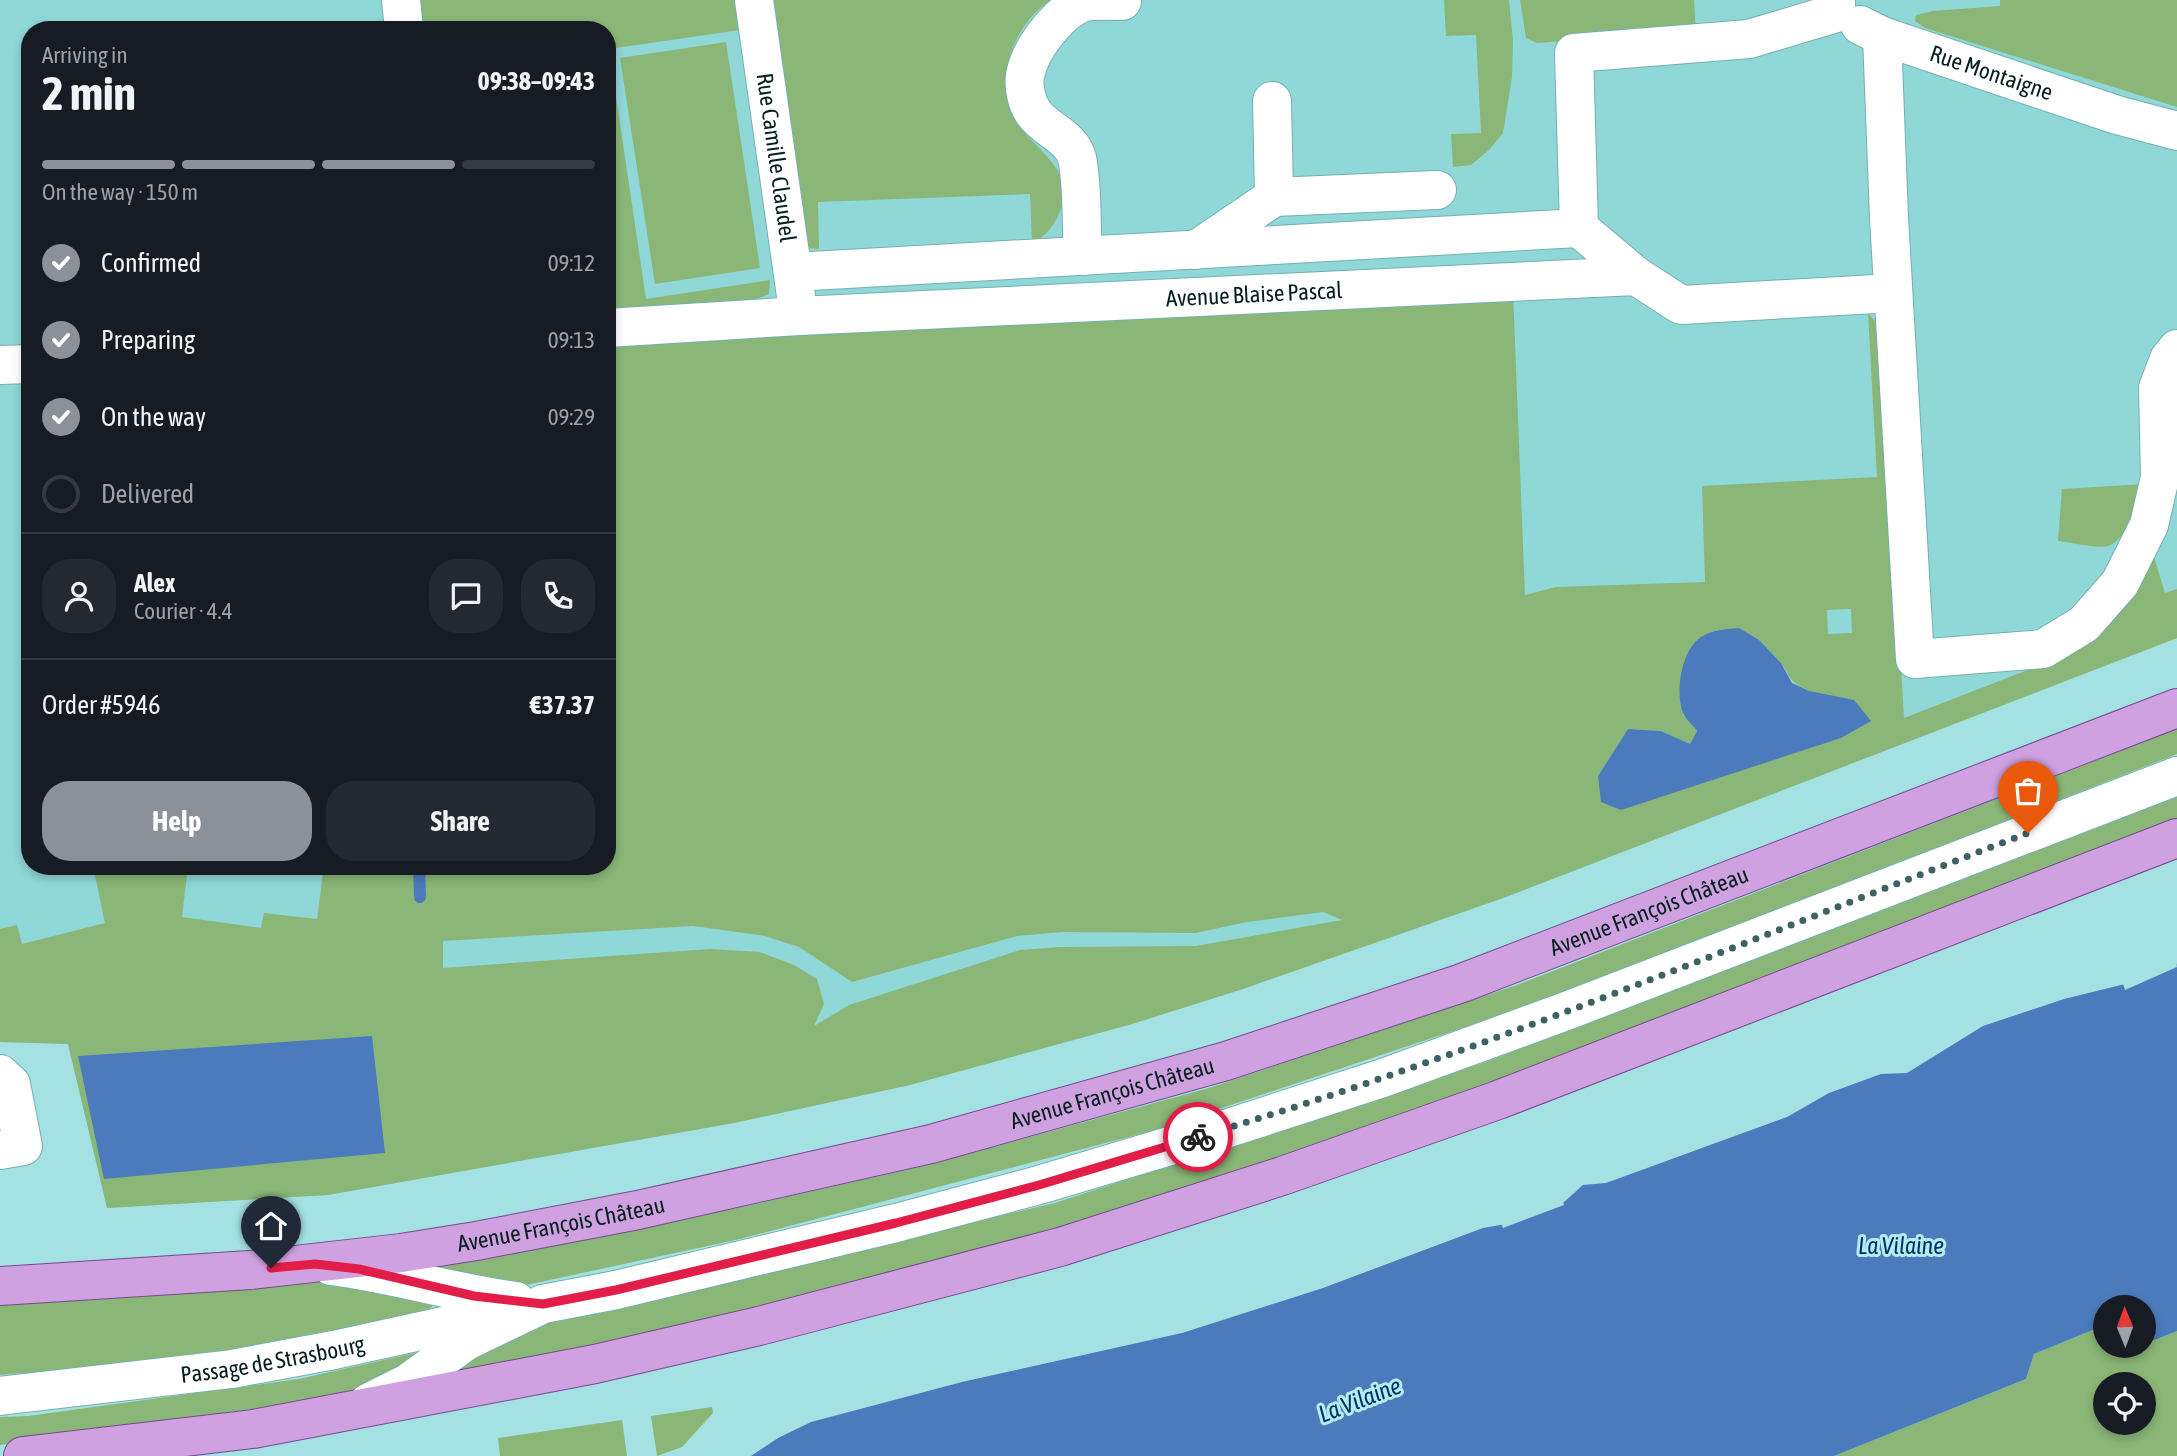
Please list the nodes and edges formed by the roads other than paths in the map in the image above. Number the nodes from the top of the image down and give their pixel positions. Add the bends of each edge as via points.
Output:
1 (401, 0) edge
2 (754, 0) edge
3 (1122, 1) edge
4 (1828, 4) edge
5 (403, 21) edge
6 (1882, 36) junction
7 (1272, 101) dead end
8 (2177, 131) edge
9 (1437, 190) dead end
10 (1274, 197) junction
11 (1579, 228) junction
12 (1196, 250) junction
13 (1083, 256) junction
14 (793, 272) junction
15 (1636, 276) junction
16 (1893, 293) junction
17 (1199, 297) junction
18 (799, 316) junction
19 (616, 327) edge
20 (2177, 349) edge
21 (21, 364) edge
22 (0, 365) edge
23 (2177, 708) edge
24 (2177, 776) edge
25 (2177, 838) edge
26 (0, 1074) edge
27 (0, 1150) edge
28 (315, 1264) junction
29 (0, 1286) edge
30 (543, 1304) junction
31 (0, 1396) edge
32 (357, 1409) junction
33 (23, 1456) edge

1 - 5 lane
2 - 14 lane, Rue Camille Claudel
3 - 13 lane via 1085,2 1063,16 1049,29 1025,75 1032,110 1077,156
4 - 6 lane, Rue Montaigne
4 - 11 lane via 1749,39 1574,53
6 - 8 lane, Rue Montaigne
6 - 16 lane
7 - 10 lane
9 - 10 lane
10 - 12 lane
11 - 12 lane
11 - 15 lane
12 - 13 lane
12 - 17 lane
13 - 14 lane
14 - 18 lane, Rue Camille Claudel
15 - 16 lane via 1681,305
15 - 17 lane, Avenue Blaise Pascal
16 - 20 lane via 1915,659 2043,649 2084,624 2120,583 2149,525 2160,477 2158,388
17 - 18 lane, Avenue Blaise Pascal
18 - 19 lane, Avenue Blaise Pascal
21 - 22 lane
23 - 28 main road, Avenue François Château via 1462,983 1226,1061 931,1144 638,1210 476,1241
24 - 30 lane via 1561,1013 1213,1133 896,1223
25 - 32 main road via 1498,1100 1060,1247 595,1364
26 - 27 lane via 11,1084 23,1146
28 - 29 main road, Avenue François Château
28 - 30 lane via 474,1296
30 - 31 lane, Passage de Strasbourg via 232,1369
30 - 32 lane via 466,1341 408,1383
32 - 33 main road via 253,1429

